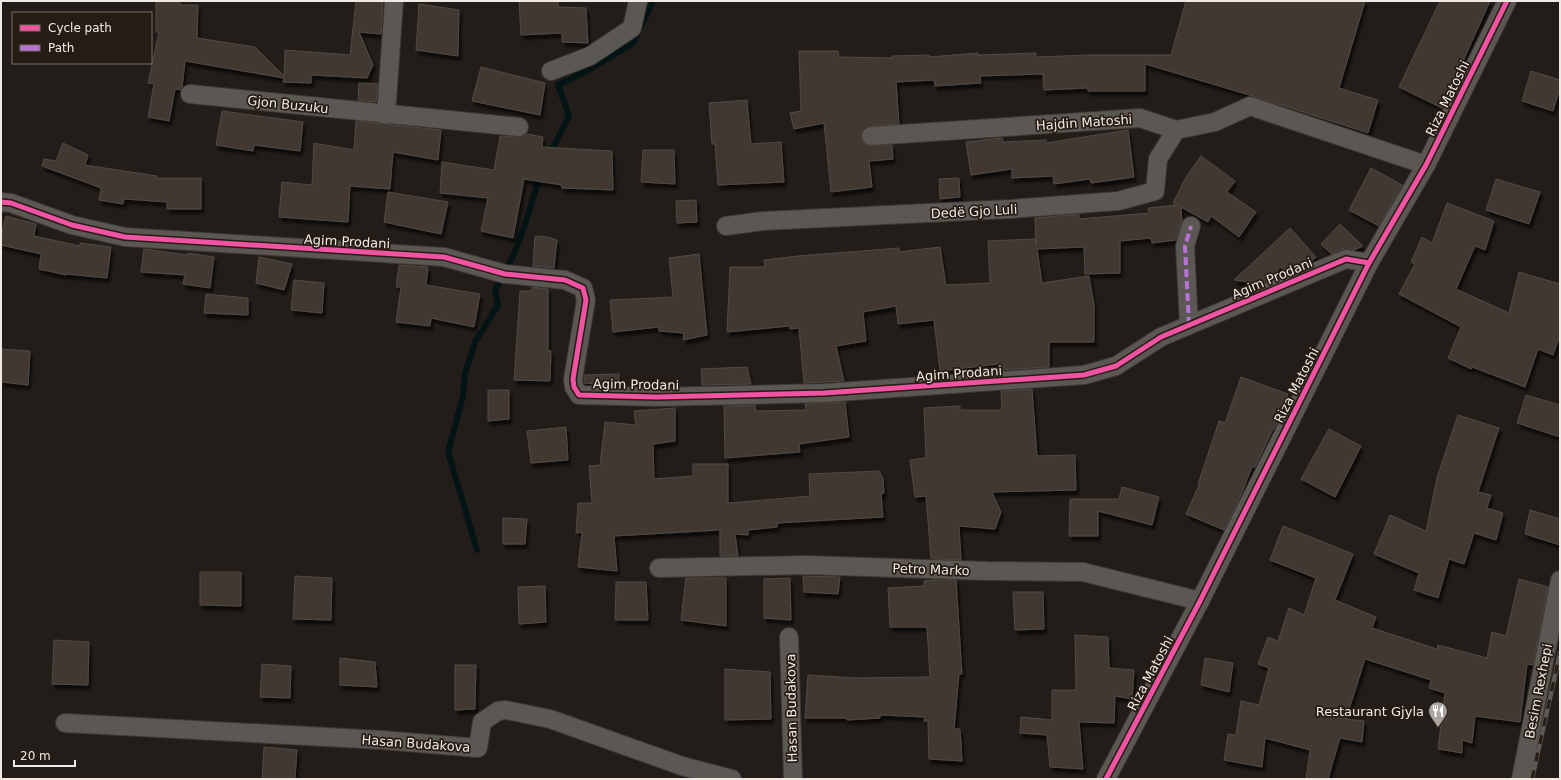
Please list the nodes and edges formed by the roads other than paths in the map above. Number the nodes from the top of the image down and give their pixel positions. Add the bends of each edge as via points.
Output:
1 (394, 1) edge
2 (638, 1) edge
3 (1507, 1) edge
4 (550, 71) dead end
5 (190, 94) dead end
6 (386, 115) junction
7 (519, 127) dead end
8 (1176, 130) junction
9 (871, 136) dead end
10 (1426, 165) junction
11 (1, 202) edge
12 (726, 226) dead end
13 (1191, 226) dead end
14 (1369, 263) junction
15 (1189, 325) junction
16 (659, 568) dead end
17 (1560, 580) edge
18 (1200, 601) junction
19 (789, 637) dead end
20 (65, 723) dead end
21 (732, 779) edge
22 (793, 779) edge
23 (1106, 779) edge
24 (1521, 779) edge

1 - 6 street
2 - 4 street via 632,28 590,56
3 - 10 street, Riza Matoshi
5 - 6 street, Gjon Buzuku
6 - 7 street, Gjon Buzuku
8 - 9 street, Hajdin Matoshi via 1140,118
8 - 10 street via 1215,122 1250,106
8 - 12 street, Dedë Gjo Luli via 1158,159 1155,191 1118,201 763,221
10 - 14 street, Riza Matoshi
11 - 15 street, Agim Prodani via 11,203 72,225 125,237 444,258 505,274 565,280 583,288 586,300 573,379 579,395 656,397 824,393 1084,375 1116,366 1161,336
13 - 15 street via 1185,246
14 - 15 street, Agim Prodani via 1346,259
14 - 18 street, Riza Matoshi
16 - 18 street, Petro Marko via 805,565 1083,572
17 - 24 street, Besim Rexhepi
18 - 23 street, Riza Matoshi
19 - 22 street, Hasan Budakova
20 - 21 street, Hasan Budakova via 382,740 478,748 482,722 498,711 506,710 550,720 682,766

